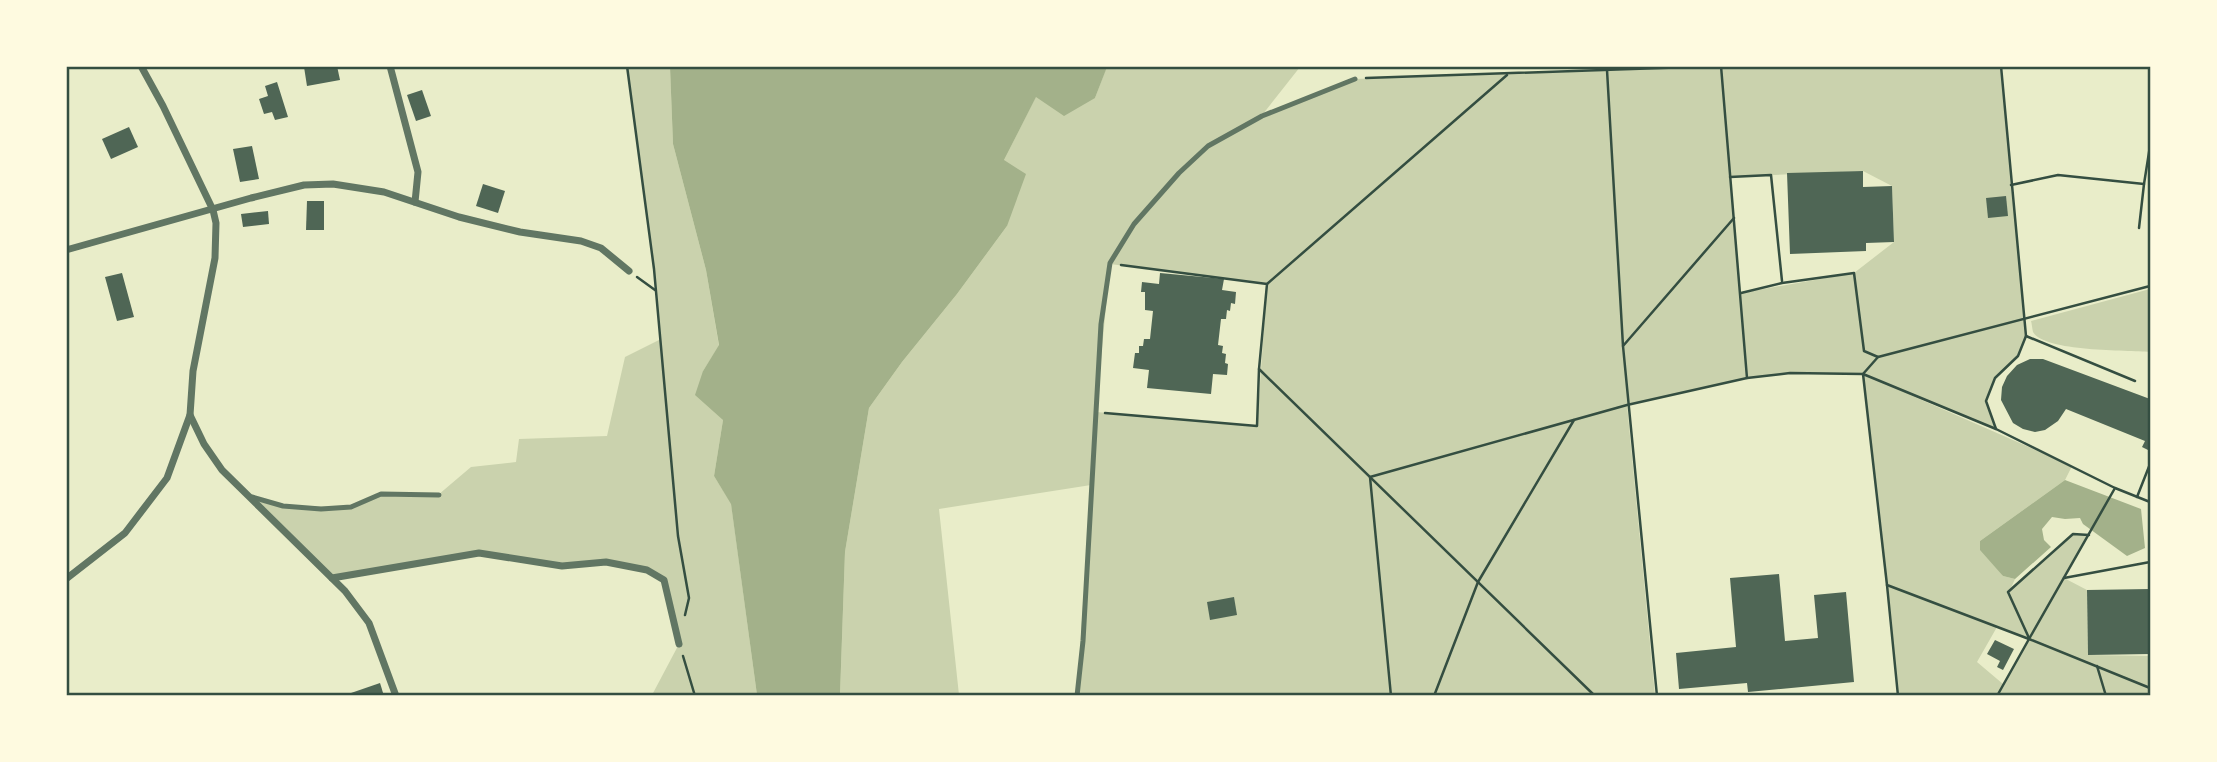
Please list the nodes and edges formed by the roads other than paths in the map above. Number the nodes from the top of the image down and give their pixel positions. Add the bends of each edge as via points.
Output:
1 (141, 66) edge
2 (390, 66) edge
3 (1355, 79) road end
4 (415, 202) junction
5 (213, 210) junction
6 (66, 250) edge
7 (629, 271) road end
8 (190, 415) junction
9 (439, 495) dead end
10 (252, 497) junction
11 (332, 578) junction
12 (66, 579) edge
13 (679, 644) road end
14 (396, 695) edge
15 (1077, 695) edge

1 - 5 street
2 - 4 street via 418,172
3 - 15 lane via 1262,116 1208,146 1134,224 1110,263 1101,324
4 - 5 street via 333,184 304,186
4 - 7 street via 520,232 581,241 601,248
5 - 6 street
5 - 8 street via 215,258 192,371
8 - 10 street via 222,470
8 - 12 street via 167,478 125,533
9 - 10 lane via 381,494 351,507 321,509 282,506
10 - 11 street
11 - 13 street via 480,553 562,566 606,562 647,570 664,580
11 - 14 street via 369,623

